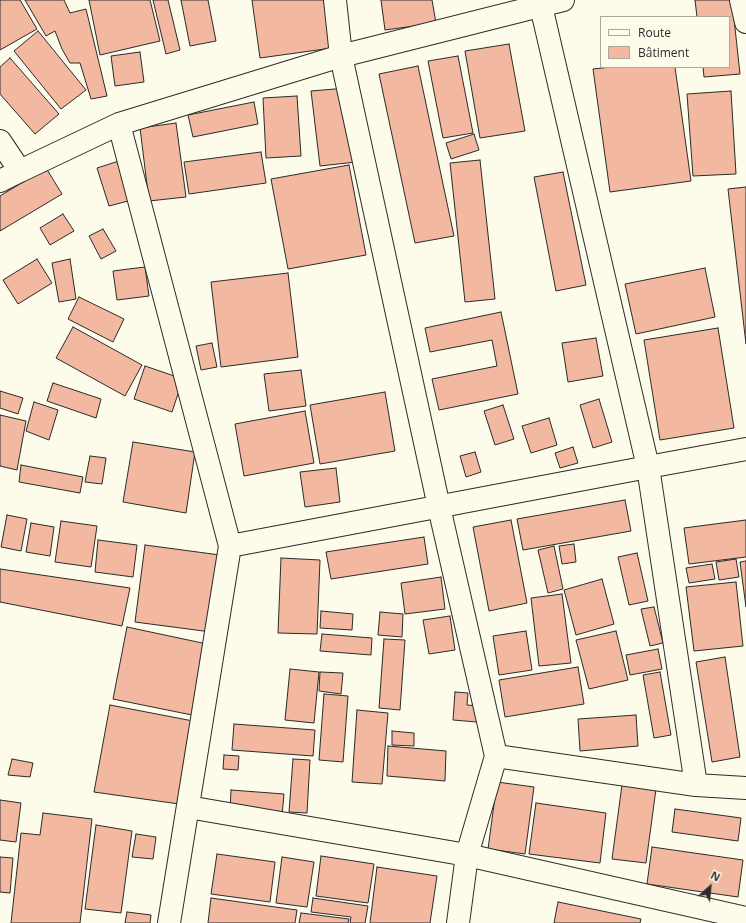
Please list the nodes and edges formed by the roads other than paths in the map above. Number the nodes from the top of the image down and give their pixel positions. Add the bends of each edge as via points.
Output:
1 (335, 0) edge
2 (563, 0) edge
3 (741, 0) edge
4 (541, 6) junction
5 (746, 22) edge
6 (341, 56) junction
7 (119, 124) junction
8 (0, 141) edge
9 (20, 171) junction
10 (0, 180) edge
11 (746, 449) edge
12 (648, 467) junction
13 (439, 507) junction
14 (230, 546) junction
15 (496, 756) junction
16 (696, 785) junction
17 (746, 788) edge
18 (188, 808) junction
19 (467, 855) junction
20 (746, 918) edge
21 (169, 923) edge
22 (458, 923) edge

1 - 6 street
2 - 4 street
3 - 5 street
4 - 6 street
4 - 12 street
6 - 7 street
6 - 13 street
7 - 9 street
7 - 14 street
8 - 9 street
9 - 10 street
11 - 12 street
12 - 13 street
12 - 16 street
13 - 14 street
13 - 15 street
14 - 18 street
15 - 16 street
15 - 19 street
16 - 17 street
18 - 19 street
18 - 21 street
19 - 20 street
19 - 22 street

